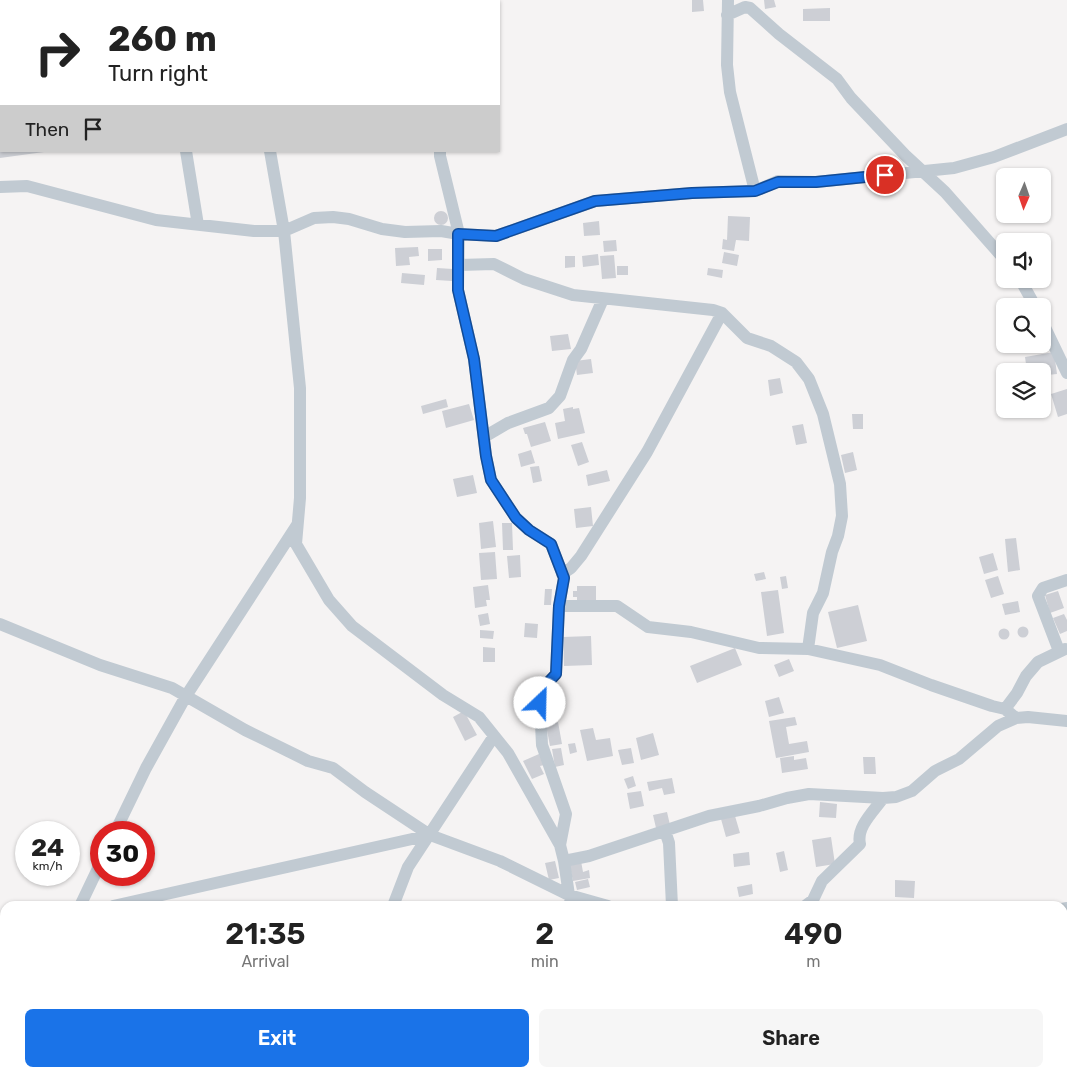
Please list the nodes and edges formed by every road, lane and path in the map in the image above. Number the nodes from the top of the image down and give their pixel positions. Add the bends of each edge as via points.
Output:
1 (728, 0) edge
2 (727, 15) junction
3 (1067, 130) edge
4 (186, 152) edge
5 (270, 152) edge
6 (440, 152) edge
7 (923, 171) junction
8 (0, 187) edge
9 (755, 191) junction
10 (198, 225) junction
11 (284, 231) junction
12 (458, 234) junction
13 (996, 250) edge
14 (459, 265) junction
15 (603, 299) junction
16 (722, 313) junction
17 (1051, 340) edge
18 (1067, 373) edge
19 (484, 437) junction
20 (298, 524) junction
21 (562, 574) junction
22 (1067, 580) edge
23 (559, 606) junction
24 (0, 624) edge
25 (808, 649) junction
26 (1063, 650) edge
27 (186, 696) junction
28 (1004, 709) junction
29 (1016, 718) junction
30 (1067, 722) edge
31 (494, 736) junction
32 (883, 798) junction
33 (120, 821) edge
34 (666, 831) junction
35 (430, 834) junction
36 (560, 845) junction
37 (564, 861) junction
38 (90, 885) edge
39 (816, 894) junction
40 (82, 901) edge
41 (135, 901) edge
42 (395, 901) edge
43 (571, 901) edge
44 (672, 901) edge
45 (811, 901) edge
46 (820, 901) edge

1 - 2 street
2 - 7 street via 745,6 760,16 837,80 857,105
2 - 9 street via 730,92
3 - 7 street via 994,157 954,168
4 - 10 street
5 - 11 street
6 - 12 street
7 - 9 street via 816,182 778,182
7 - 13 street
8 - 10 street via 27,186 156,220
9 - 12 street via 595,201 496,236
10 - 11 street
11 - 12 street via 322,216 382,229
11 - 20 street via 300,388
12 - 14 street
14 - 15 street via 494,264 524,279 573,295
14 - 19 street via 458,290 474,359
15 - 16 street
15 - 19 street via 573,360 560,396 548,408 508,423
16 - 21 street via 647,452 581,556
16 - 25 street via 747,338 771,346 796,362 809,379 823,414 840,484 842,516 822,593 813,613
17 - 18 street
19 - 21 street via 491,480 516,518 551,544
20 - 27 street
20 - 31 street via 296,544 329,600 352,626 443,695 479,717
21 - 23 street
22 - 26 street via 1043,588 1038,596
23 - 25 street via 618,606 648,627 691,632 759,648
23 - 36 street via 556,674 542,689 540,703 542,745 566,814
24 - 27 street
25 - 28 street via 888,666 931,685
26 - 28 street via 1038,662
27 - 33 street
27 - 35 street via 308,761 333,768
28 - 29 street
29 - 30 street
29 - 32 street via 998,726 959,759 935,771 912,791
31 - 35 street
31 - 36 street via 508,753
32 - 34 street via 809,794 709,816
32 - 39 street via 862,828 858,836 860,844 822,881
34 - 37 street
34 - 44 street
35 - 41 street
35 - 42 street via 408,867
35 - 43 street via 500,861
36 - 37 street
37 - 43 street
38 - 40 street
39 - 45 street
39 - 46 street

